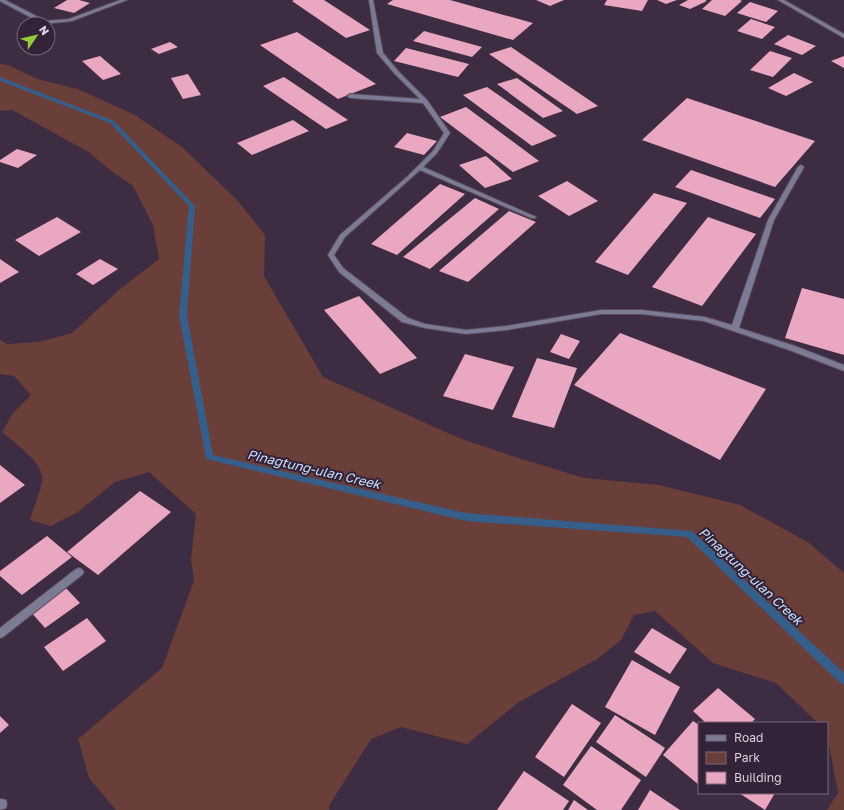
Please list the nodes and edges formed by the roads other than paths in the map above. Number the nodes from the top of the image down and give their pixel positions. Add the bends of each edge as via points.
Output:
1 (1, 0) edge
2 (125, 0) edge
3 (371, 0) edge
4 (780, 0) edge
5 (844, 36) edge
6 (350, 96) dead end
7 (424, 100) junction
8 (801, 167) dead end
9 (420, 168) junction
10 (533, 217) dead end
11 (735, 328) junction
12 (844, 368) edge
13 (79, 572) dead end
14 (0, 634) edge

1 - 2 street via 45,23 70,20
3 - 7 street via 380,53
4 - 5 street
6 - 7 street
7 - 9 street via 447,133 435,152
8 - 11 street via 771,220
9 - 10 street
9 - 11 street via 342,236 331,255 341,270 405,320 425,326 466,332 507,328 601,312 641,312 705,319
11 - 12 street
13 - 14 street

